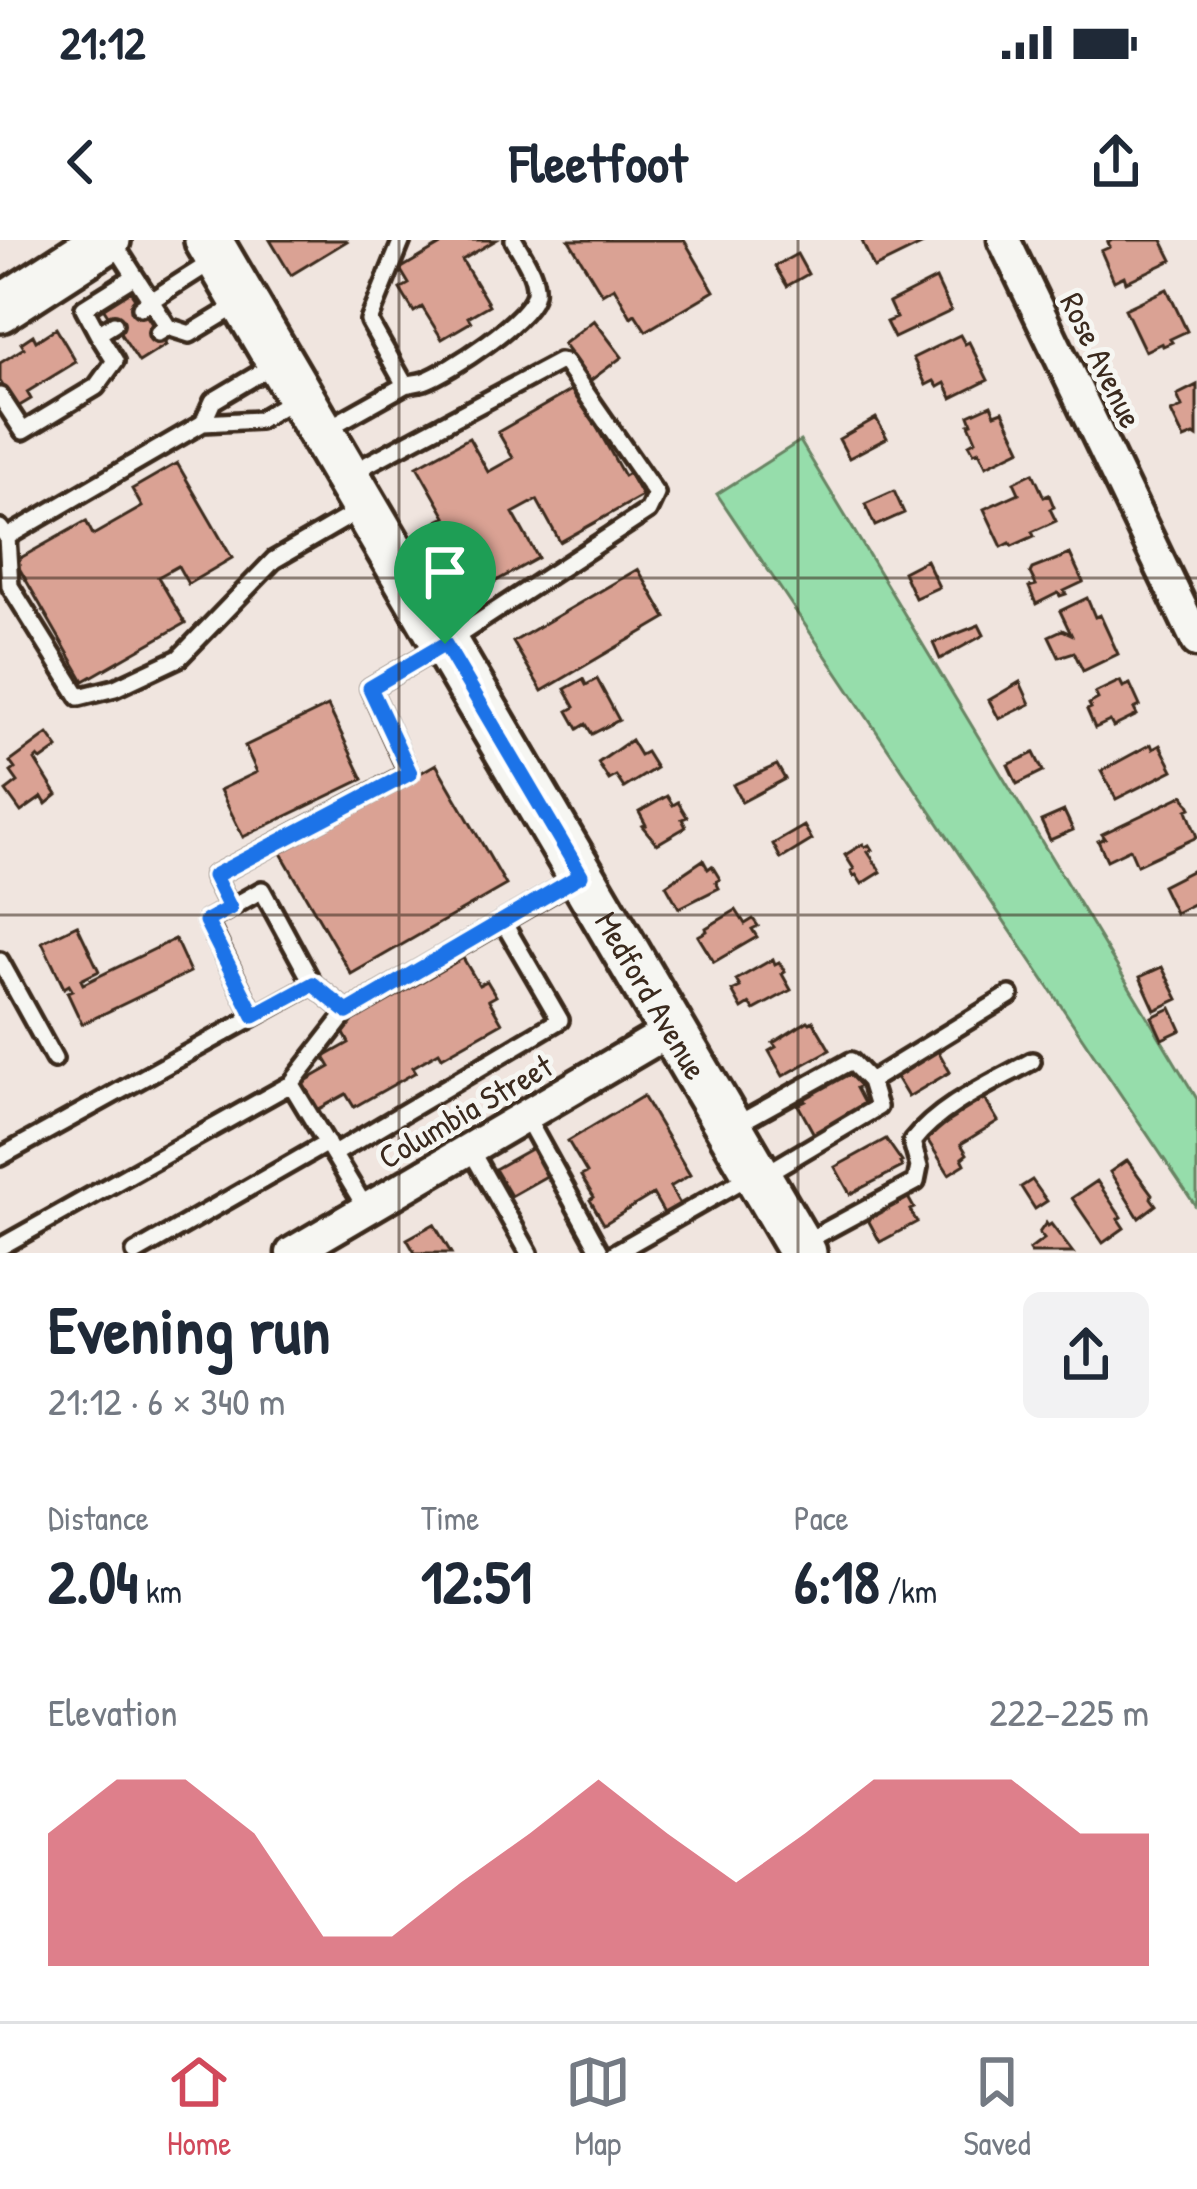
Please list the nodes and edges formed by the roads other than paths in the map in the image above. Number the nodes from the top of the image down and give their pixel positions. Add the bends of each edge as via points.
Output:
1 (110, 240) edge
2 (401, 240) edge
3 (514, 240) edge
4 (1004, 240) edge
5 (213, 249) edge
6 (135, 276) junction
7 (72, 290) junction
8 (7, 296) edge
9 (244, 301) junction
10 (146, 304) junction
11 (114, 325) dead end
12 (98, 334) junction
13 (131, 350) dead end
14 (115, 361) junction
15 (405, 385) junction
16 (0, 396) edge
17 (299, 397) junction
18 (203, 423) junction
19 (356, 492) junction
20 (3, 532) edge
21 (1197, 641) edge
22 (445, 644) junction
23 (581, 875) junction
24 (230, 908) junction
25 (503, 922) junction
26 (0, 961) edge
27 (313, 984) junction
28 (1010, 995) dead end
29 (347, 1012) junction
30 (254, 1016) junction
31 (673, 1029) junction
32 (54, 1059) dead end
33 (1032, 1061) dead end
34 (870, 1081) junction
35 (291, 1084) junction
36 (526, 1117) junction
37 (730, 1128) junction
38 (330, 1148) junction
39 (470, 1149) junction
40 (0, 1157) edge
41 (758, 1175) junction
42 (367, 1210) junction
43 (0, 1247) edge
44 (801, 1249) edge
45 (136, 1253) edge
46 (292, 1253) edge
47 (529, 1253) edge
48 (601, 1253) edge
49 (615, 1253) edge

1 - 6 lane
1 - 7 main road
2 - 15 lane via 369,321
3 - 15 lane via 534,279 530,306 454,364
4 - 21 street, Rose Avenue
5 - 9 main road, Medford Avenue
5 - 10 lane
6 - 7 lane
6 - 10 lane
7 - 8 main road
7 - 12 lane
9 - 10 lane via 190,334 163,330
9 - 17 main road, Medford Avenue
11 - 12 lane
12 - 14 lane
13 - 14 lane
14 - 16 lane via 96,387 23,431
15 - 17 lane
17 - 18 lane via 259,420
17 - 18 lane via 213,401
17 - 19 main road, Medford Avenue
18 - 20 lane
19 - 20 lane via 274,560 179,658 79,697 10,586
19 - 22 main road, Medford Avenue
19 - 22 lane via 448,422 559,362 656,494 648,511
22 - 23 main road, Medford Avenue
22 - 24 lane via 370,688 410,773 214,876
23 - 25 lane
23 - 31 main road, Medford Avenue
24 - 27 lane via 262,890
24 - 30 lane via 206,921
25 - 29 lane
25 - 38 lane via 560,1020
26 - 32 lane
27 - 29 lane
27 - 30 lane
28 - 34 lane
29 - 35 lane
30 - 40 lane
31 - 36 street, Columbia Street
31 - 37 main road, Medford Avenue
33 - 44 lane via 922,1128 912,1142 916,1181
34 - 37 lane via 851,1060
34 - 41 lane via 878,1107
35 - 38 lane
35 - 43 lane
36 - 39 street, Columbia Street
36 - 48 lane
37 - 41 main road, Medford Avenue
38 - 42 lane
38 - 45 lane
39 - 42 street, Columbia Street
39 - 47 lane
41 - 44 main road, Medford Avenue
41 - 49 lane
42 - 46 street, Columbia Street

